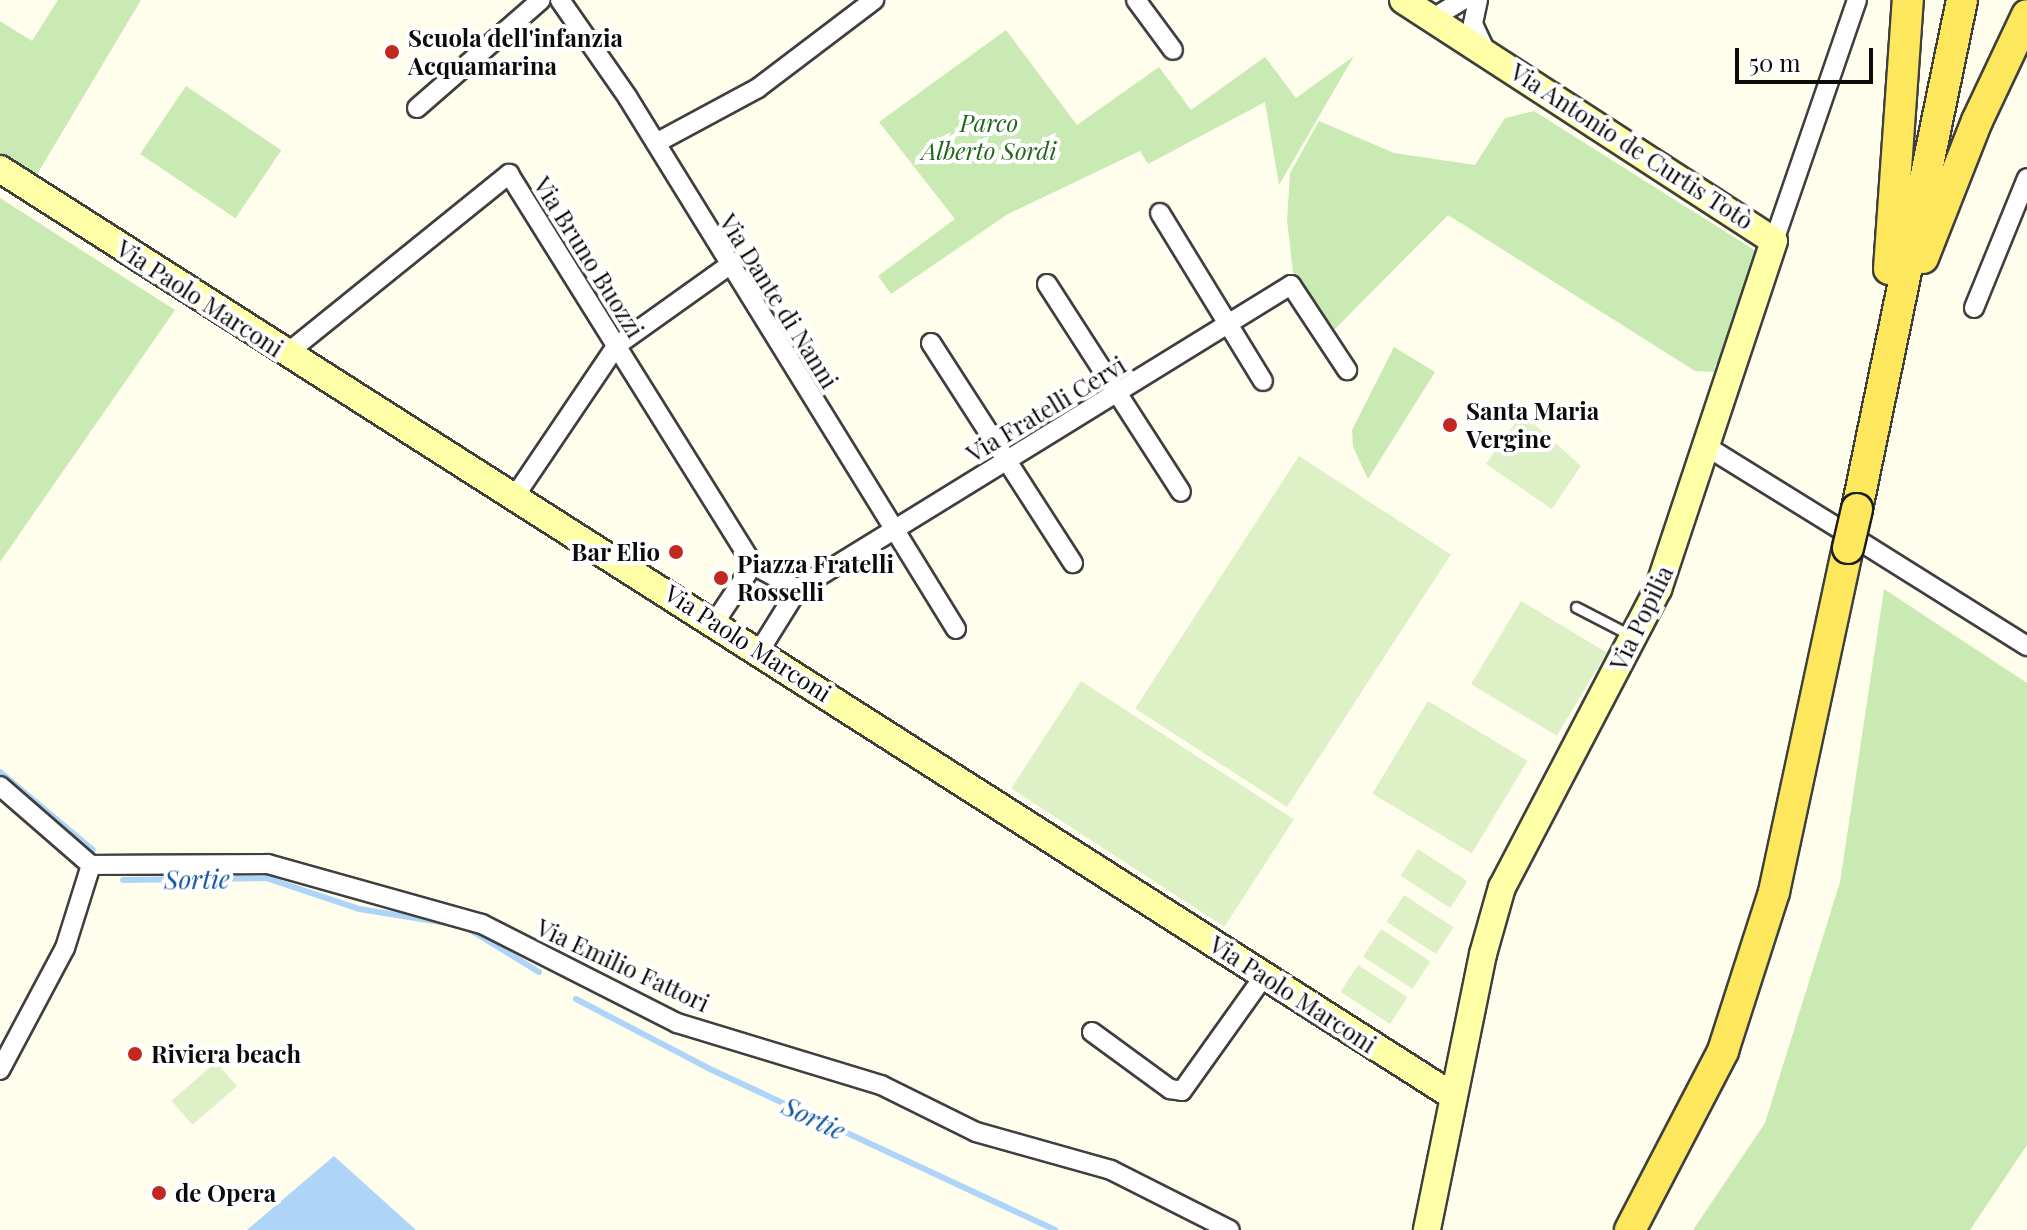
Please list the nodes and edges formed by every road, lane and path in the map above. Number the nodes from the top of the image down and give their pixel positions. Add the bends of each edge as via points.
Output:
1 (541, 0) edge
2 (560, 0) edge
3 (874, 0) edge
4 (1136, 0) edge
5 (1403, 0) edge
6 (1857, 0) edge
7 (1908, 0) edge
8 (1962, 0) edge
9 (1473, 1) edge
10 (2027, 15) edge
11 (1441, 23) junction
12 (1173, 50) dead end
13 (1488, 54) junction
14 (417, 108) dead end
15 (656, 143) junction
16 (0, 169) edge
17 (2027, 178) edge
18 (1160, 213) dead end
19 (1774, 241) junction
20 (728, 266) junction
21 (1047, 284) dead end
22 (1974, 308) dead end
23 (1898, 310) junction
24 (1227, 324) junction
25 (931, 343) dead end
26 (616, 346) junction
27 (286, 354) junction
28 (1347, 370) dead end
29 (1263, 381) dead end
30 (1118, 394) junction
31 (1877, 415) junction
32 (1709, 448) junction
33 (1008, 460) junction
34 (1181, 492) dead end
35 (515, 496) junction
36 (895, 531) junction
37 (1852, 532) junction
38 (1073, 563) dead end
39 (753, 565) junction
40 (798, 589) junction
41 (1576, 607) dead end
42 (715, 622) junction
43 (956, 629) dead end
44 (1635, 637) junction
45 (2027, 646) edge
46 (760, 650) junction
47 (0, 786) edge
48 (91, 865) junction
49 (1264, 976) junction
50 (1092, 1032) dead end
51 (0, 1070) edge
52 (1453, 1096) junction
53 (1230, 1230) edge
54 (1427, 1230) edge
55 (1630, 1230) edge

1 - 14 street
2 - 15 street, Via Dante di Nanni
3 - 15 street via 758,88
4 - 12 street
5 - 11 street, Via Antonio de Curtis Totò
6 - 19 street, Via Popilia
7 - 31 main road via 1901,152
8 - 23 main road
9 - 11 street
9 - 13 street via 1473,24
10 - 23 main road
11 - 13 street, Via Antonio de Curtis Totò
13 - 19 street, Via Antonio de Curtis Totò
15 - 20 street, Via Dante di Nanni
16 - 27 street, Via Paolo Marconi
17 - 22 street
18 - 24 street
19 - 32 street, Via Popilia
20 - 26 street
20 - 36 street, Via Dante di Nanni
21 - 30 street
23 - 31 main road
24 - 28 street, Via Fratelli Cervi via 1291,285
24 - 29 street
24 - 30 street, Via Fratelli Cervi
25 - 33 street
26 - 27 street, Via Bruno Buozzi via 509,174
26 - 35 street
26 - 39 street, Via Bruno Buozzi
27 - 35 street, Via Paolo Marconi
30 - 33 street, Via Fratelli Cervi
30 - 34 street
31 - 37 main road
32 - 37 street
32 - 44 street, Via Popilia
33 - 36 street, Via Fratelli Cervi
33 - 38 street
35 - 42 street, Via Paolo Marconi
36 - 40 street, Via Fratelli Cervi
36 - 43 street, Via Dante di Nanni
37 - 45 street
37 - 55 main road via 1774,892 1723,1051
39 - 40 street, Via Bruno Buozzi
39 - 42 street
40 - 46 street, Via Fratelli Cervi
41 - 44 lane
42 - 46 street, Via Paolo Marconi
44 - 52 street, Via Popilia via 1552,783 1502,887
46 - 49 street, Via Paolo Marconi
47 - 48 street
48 - 51 street via 65,948
48 - 53 street, Via Emilio Fattori via 268,864 482,924 677,1023 881,1085 976,1132 1111,1170
49 - 50 street via 1182,1091 1170,1089
49 - 52 street, Via Paolo Marconi
52 - 54 street, Via Popilia

